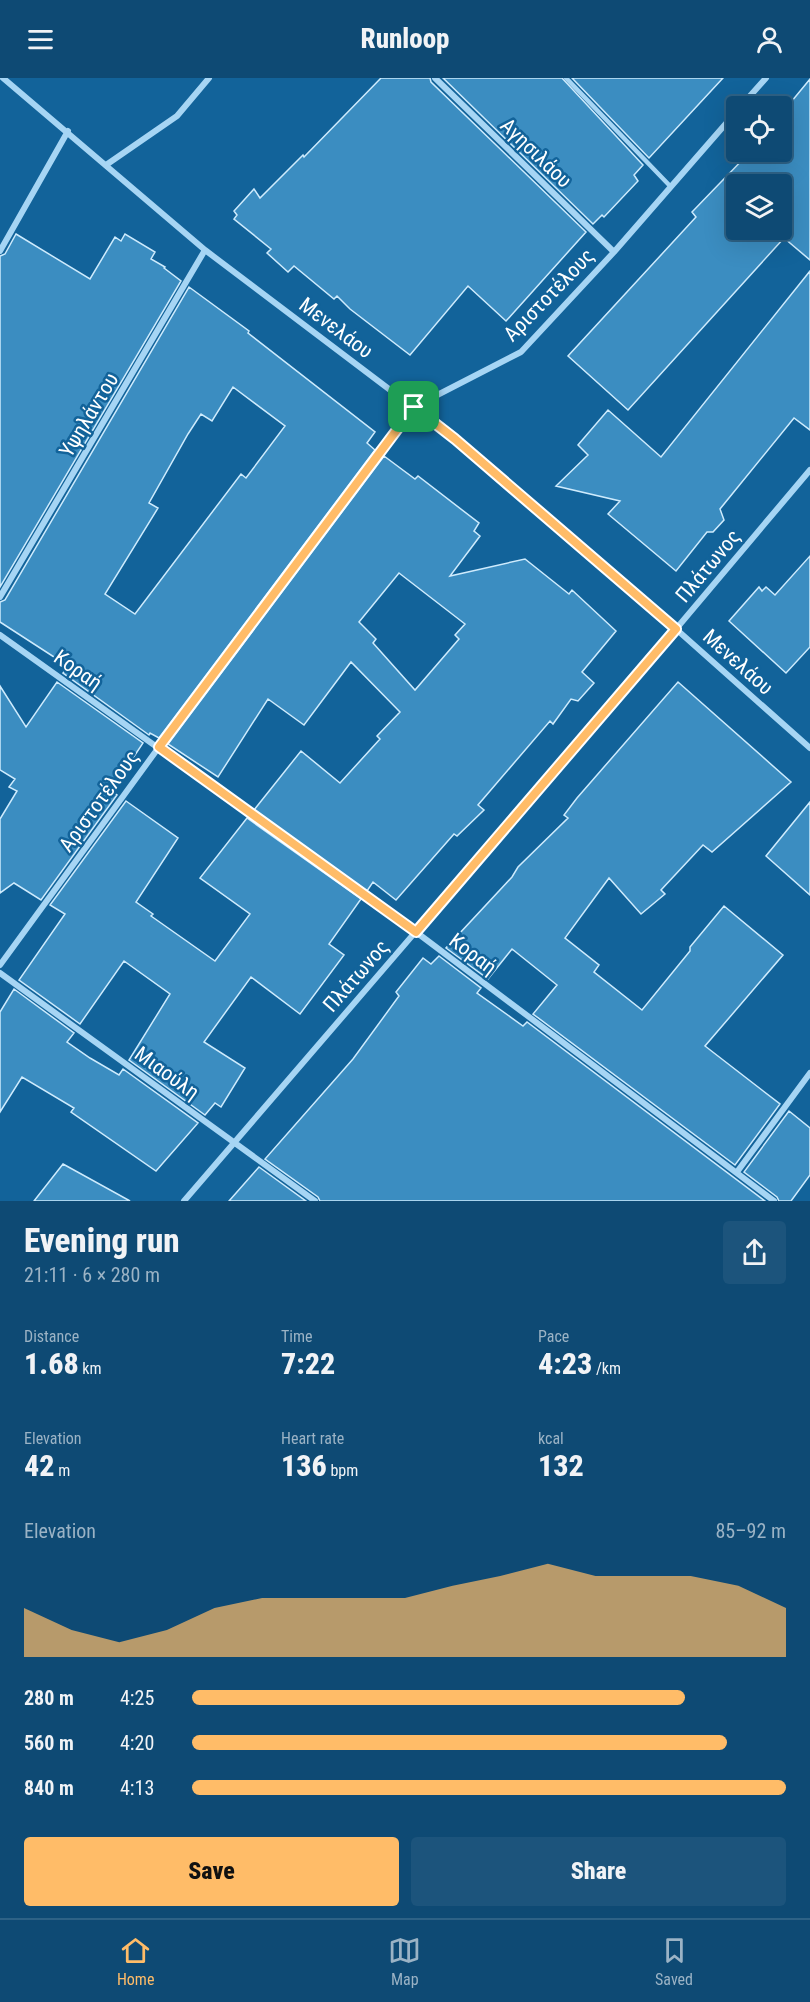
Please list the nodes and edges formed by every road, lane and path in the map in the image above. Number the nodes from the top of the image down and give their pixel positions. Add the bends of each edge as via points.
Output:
1 (3, 78) edge
2 (209, 78) edge
3 (435, 78) edge
4 (566, 78) edge
5 (766, 78) edge
6 (750, 96) edge
7 (726, 123) edge
8 (68, 131) junction
9 (106, 165) junction
10 (670, 187) junction
11 (206, 250) junction
12 (0, 251) edge
13 (614, 252) junction
14 (414, 407) junction
15 (810, 470) edge
16 (0, 597) edge
17 (676, 629) junction
18 (0, 635) edge
19 (159, 747) junction
20 (810, 748) edge
21 (416, 932) junction
22 (0, 965) edge
23 (0, 973) edge
24 (810, 1073) edge
25 (234, 1142) junction
26 (737, 1172) junction
27 (184, 1201) edge
28 (315, 1201) edge
29 (774, 1201) edge

1 - 8 street, Μενελάου
2 - 9 street via 177,116
3 - 13 street, Αγησιλάου
4 - 10 lane
5 - 6 street
7 - 10 street, Αριστοτέλους
8 - 9 street, Μενελάου
8 - 12 street
9 - 11 street, Μενελάου
10 - 13 street, Αριστοτέλους
11 - 14 street, Μενελάου
11 - 16 street, Υψηλάντου
13 - 14 street, Αριστοτέλους via 521,352
14 - 17 street, Μενελάου
14 - 19 street, Αριστοτέλους
15 - 17 street, Πλάτωνος
17 - 20 street, Μενελάου
17 - 21 street, Πλάτωνος
18 - 19 street, Κοραή
19 - 21 street, Κοραή
19 - 22 street, Αριστοτέλους
21 - 25 street, Πλάτωνος
21 - 26 street, Κοραή
23 - 25 street, Μιαούλη
24 - 26 street
25 - 27 street, Πλάτωνος
25 - 28 street, Μιαούλη
26 - 29 street, Κοραή

